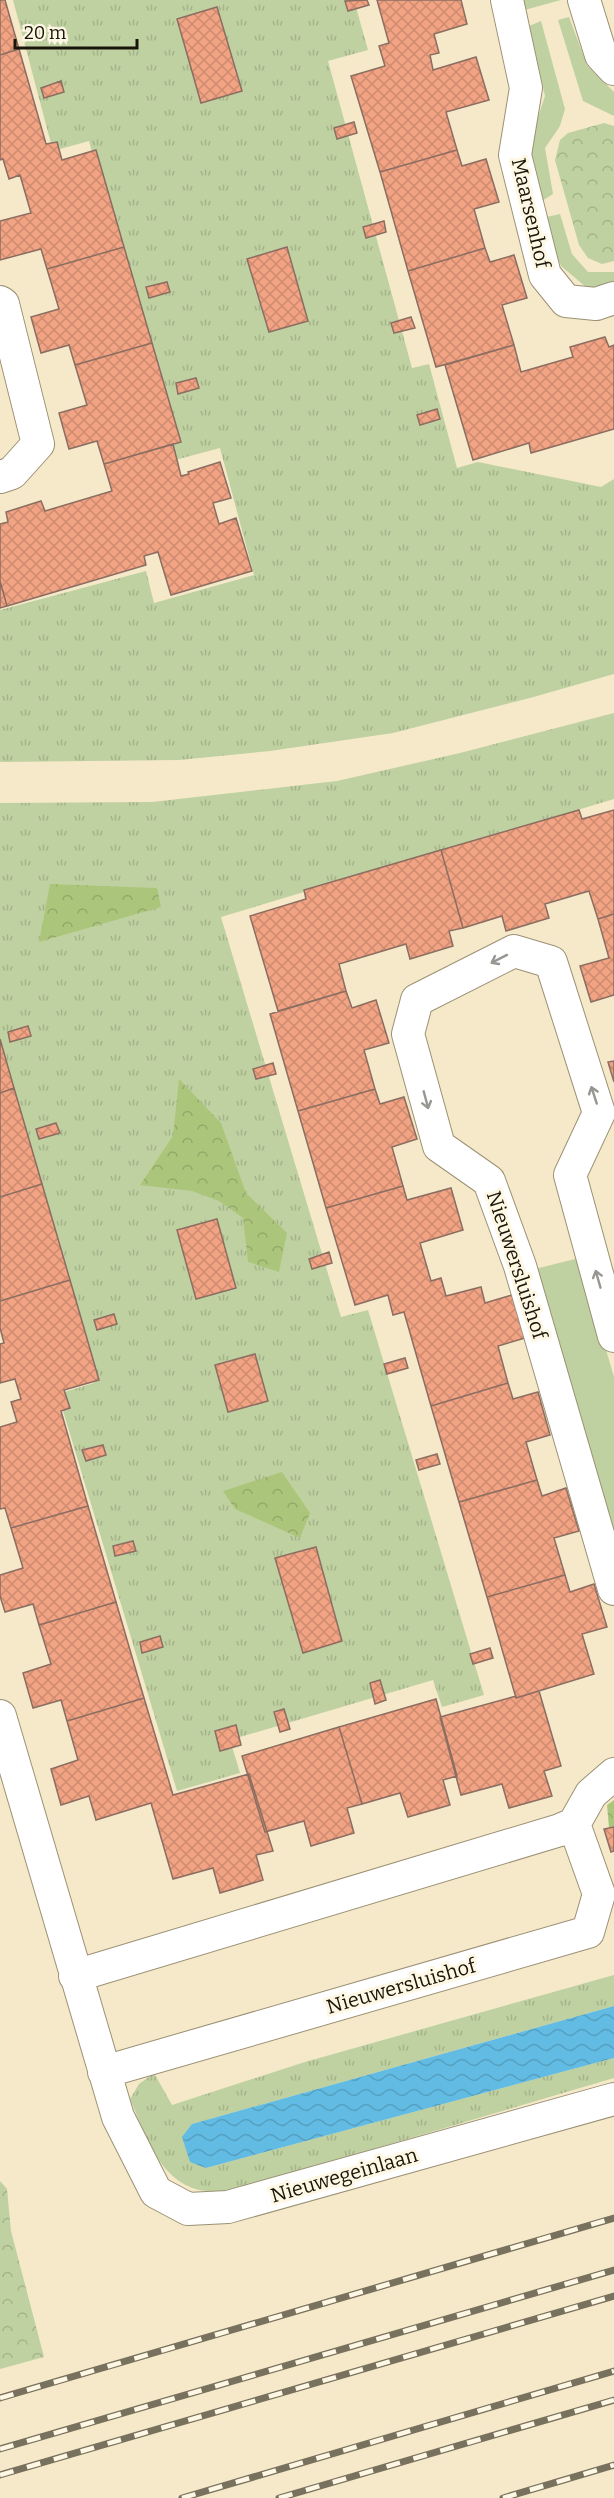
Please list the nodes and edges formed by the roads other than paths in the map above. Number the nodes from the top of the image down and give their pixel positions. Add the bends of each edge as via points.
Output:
1 (507, 0) edge
2 (584, 0) edge
3 (614, 69) edge
4 (614, 298) edge
5 (0, 302) edge
6 (0, 477) edge
7 (614, 1336) edge
8 (614, 1589) edge
9 (0, 1716) edge
10 (614, 1774) edge
11 (574, 1824) junction
12 (75, 1976) junction
13 (104, 2072) junction
14 (614, 2099) edge

1 - 4 street, Maarsenhof via 526,88 515,155 545,275 566,301 596,304
2 - 3 street via 601,55
5 - 6 street via 38,444 12,473
7 -> 8 street, Nieuwersluishof via 570,1175 599,1113 551,962 514,951 417,1000 408,1034 439,1146 489,1181 520,1266
9 - 12 street
10 - 11 street via 591,1794
11 - 12 street
11 - 13 street, Nieuwersluishof via 599,1894 588,1932
12 - 13 street
13 - 14 street, Nieuwegeinlaan via 118,2117 156,2192 189,2209 228,2207

